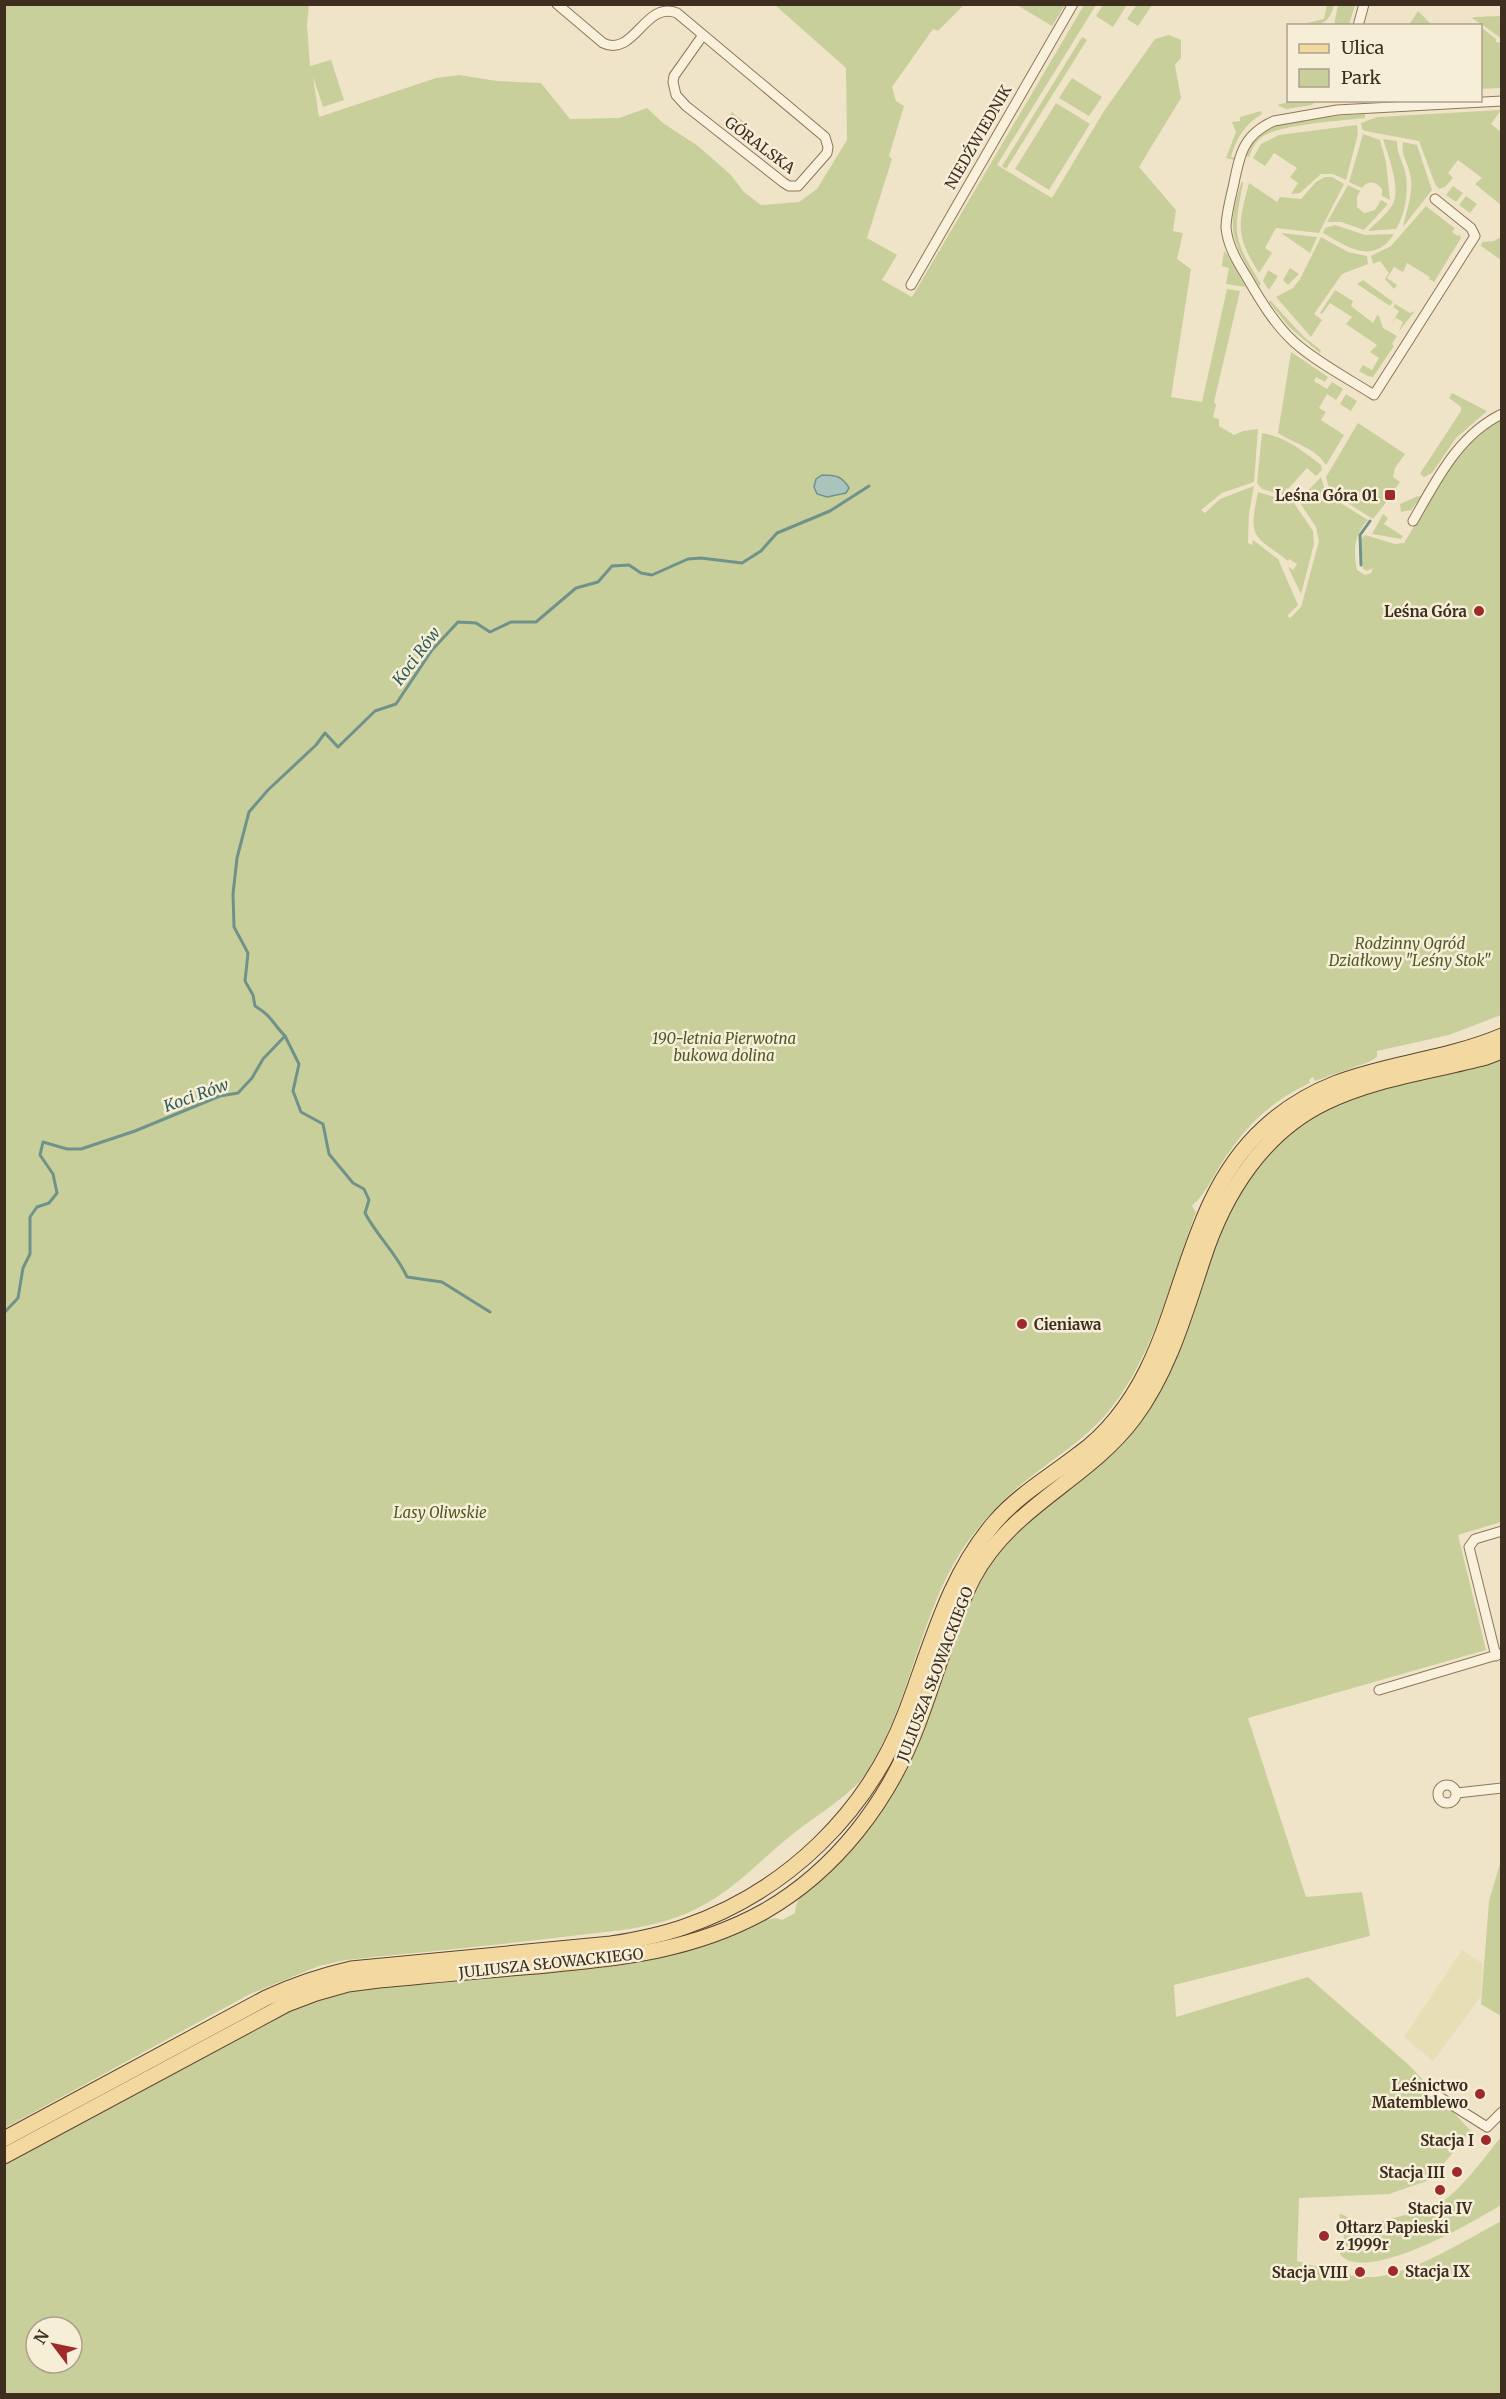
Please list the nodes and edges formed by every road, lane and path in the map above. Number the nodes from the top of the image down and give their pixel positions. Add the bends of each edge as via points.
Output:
1 (557, 4) edge
2 (1073, 4) edge
3 (1364, 4) edge
4 (1359, 24) edge
5 (703, 35) junction
6 (1482, 101) edge
7 (1502, 101) edge
8 (1461, 102) edge
9 (1337, 105) edge
10 (1436, 200) dead end
11 (911, 285) dead end
12 (1502, 414) edge
13 (1413, 521) dead end
14 (1502, 1036) edge
15 (1502, 1051) edge
16 (1502, 1531) edge
17 (1499, 1655) edge
18 (1379, 1690) dead end
19 (1502, 1788) edge
20 (1457, 1793) dead end
21 (160, 2063) junction
22 (1422, 2086) dead end
23 (116, 2087) junction
24 (1502, 2112) edge
25 (4, 2139) edge
26 (4, 2156) edge

1 - 5 street, GÓRALSKA via 609,46 621,44 651,16 665,10 677,13
2 - 11 street, NIEDŹWIEDNIK
3 - 4 street
5 - 5 street, GÓRALSKA via 825,137 827,153 798,186 789,186 716,132 676,95 673,82 678,69
6 - 7 street
8 - 9 street
9 - 10 street via 1274,121 1251,135 1237,169 1227,235 1246,277 1278,325 1311,355 1374,395 1475,236 1471,228
12 - 13 street via 1486,422 1461,445
14 - 21 main road, JULIUSZA SŁOWACKIEGO via 1346,1079 1294,1104 1246,1146 1210,1201 1161,1338 1134,1394 1102,1435 995,1522 952,1590 904,1719 884,1760 843,1819 798,1864 735,1906 651,1937 323,1975 266,1998
15 - 21 main road, JULIUSZA SŁOWACKIEGO via 1327,1101 1288,1126 1251,1163 1214,1227 1177,1337 1150,1395 1103,1453 1013,1524 989,1554 959,1609 917,1728 888,1786 855,1834 823,1868 782,1901 721,1933 654,1952 348,1984 315,1993
16 - 17 street via 1475,1539 1469,1547
17 - 18 street
19 - 20 street
21 - 23 main road, JULIUSZA SŁOWACKIEGO
22 - 24 street via 1487,2127
23 - 25 main road, JULIUSZA SŁOWACKIEGO
23 - 26 main road, JULIUSZA SŁOWACKIEGO

